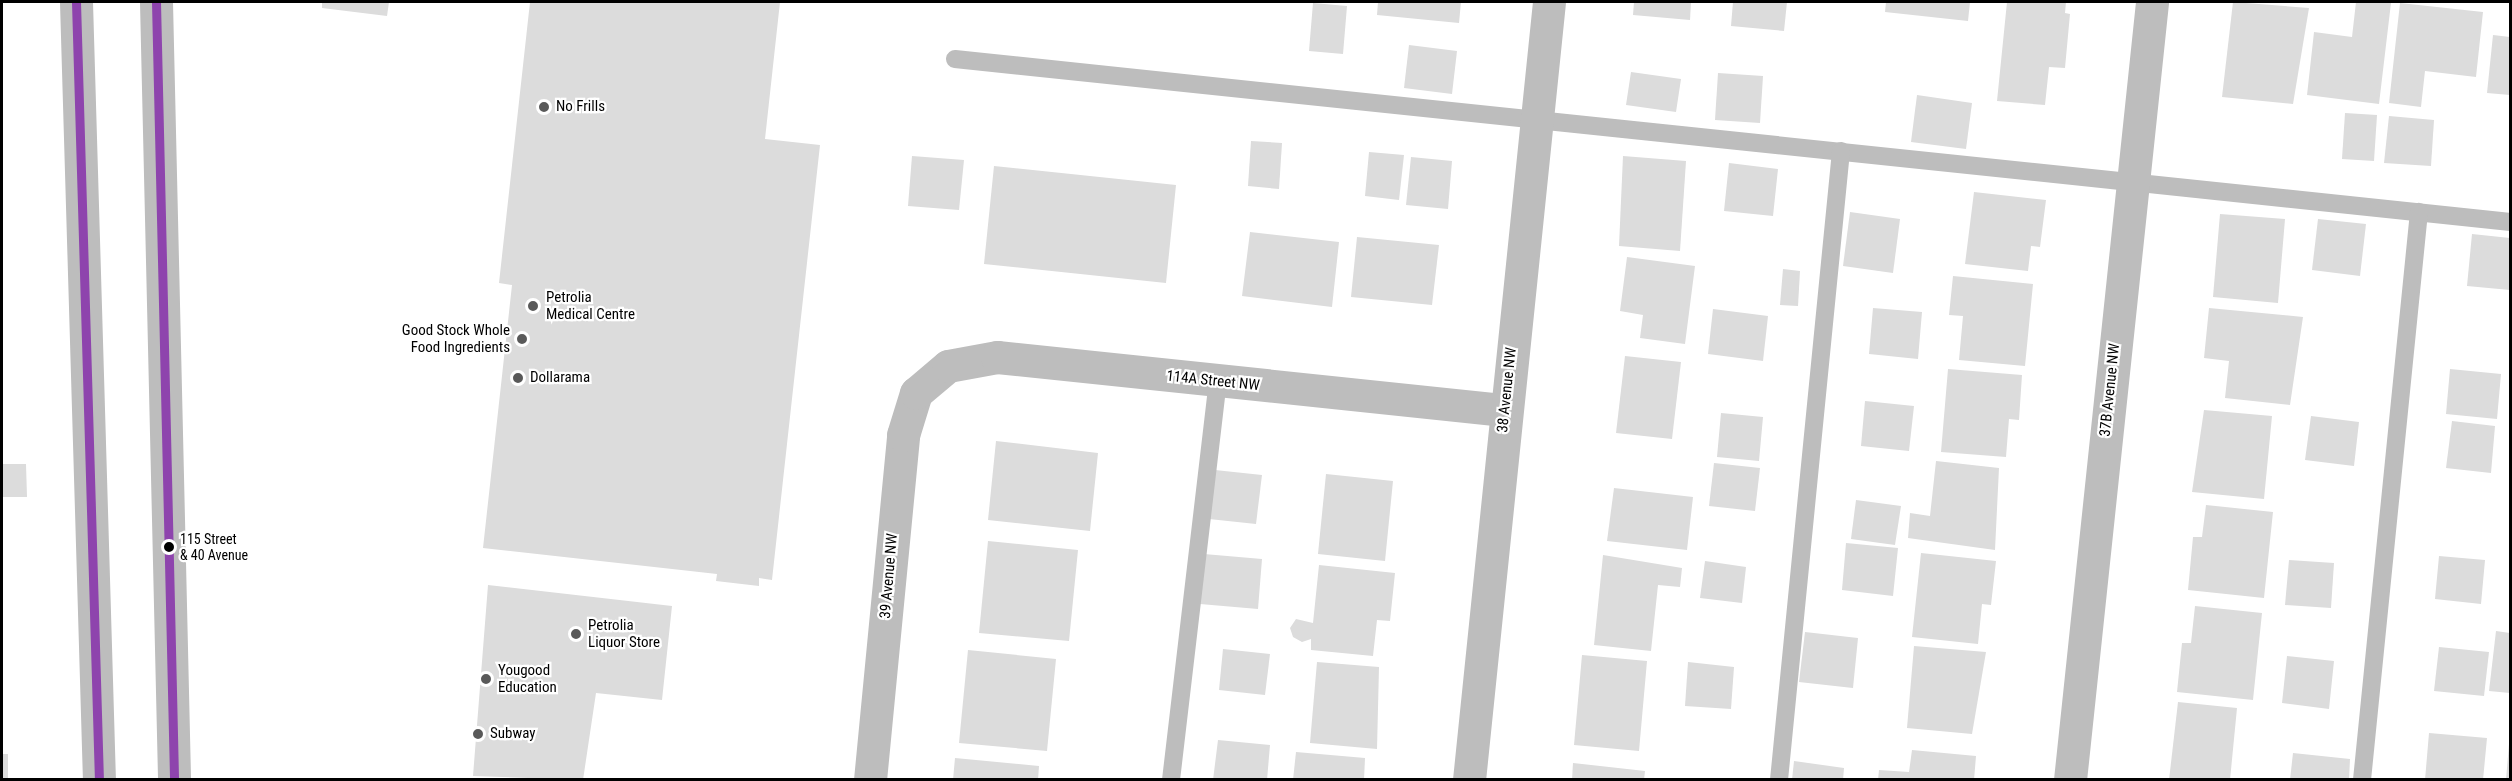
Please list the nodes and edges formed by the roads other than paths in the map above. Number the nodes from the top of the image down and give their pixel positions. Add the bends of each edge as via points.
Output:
1 (76, 2) edge
2 (156, 2) edge
3 (1549, 2) edge
4 (2152, 2) edge
5 (955, 59) dead end
6 (1537, 116) junction
7 (1841, 151) junction
8 (2132, 182) junction
9 (2419, 212) junction
10 (2511, 222) edge
11 (927, 379) joint
12 (1218, 381) junction
13 (1504, 410) junction
14 (99, 780) edge
15 (174, 780) edge
16 (870, 780) edge
17 (1172, 780) edge
18 (1469, 780) edge
19 (1779, 780) edge
20 (2070, 780) edge
21 (2362, 780) edge

1 - 14 street
2 - 15 street
3 - 6 street, 38 Avenue NW
4 - 8 street, 37B Avenue NW
5 - 6 lane
6 - 7 lane
6 - 13 street, 38 Avenue NW
7 - 8 lane
7 - 19 lane
8 - 9 lane
8 - 20 street, 37B Avenue NW
9 - 10 lane
9 - 21 lane
11 - 12 street, 114A Street NW via 963,359 997,357
11 - 16 street, 39 Avenue NW via 916,393 903,435
12 - 13 street, 114A Street NW
12 - 17 lane
13 - 18 street, 38 Avenue NW

